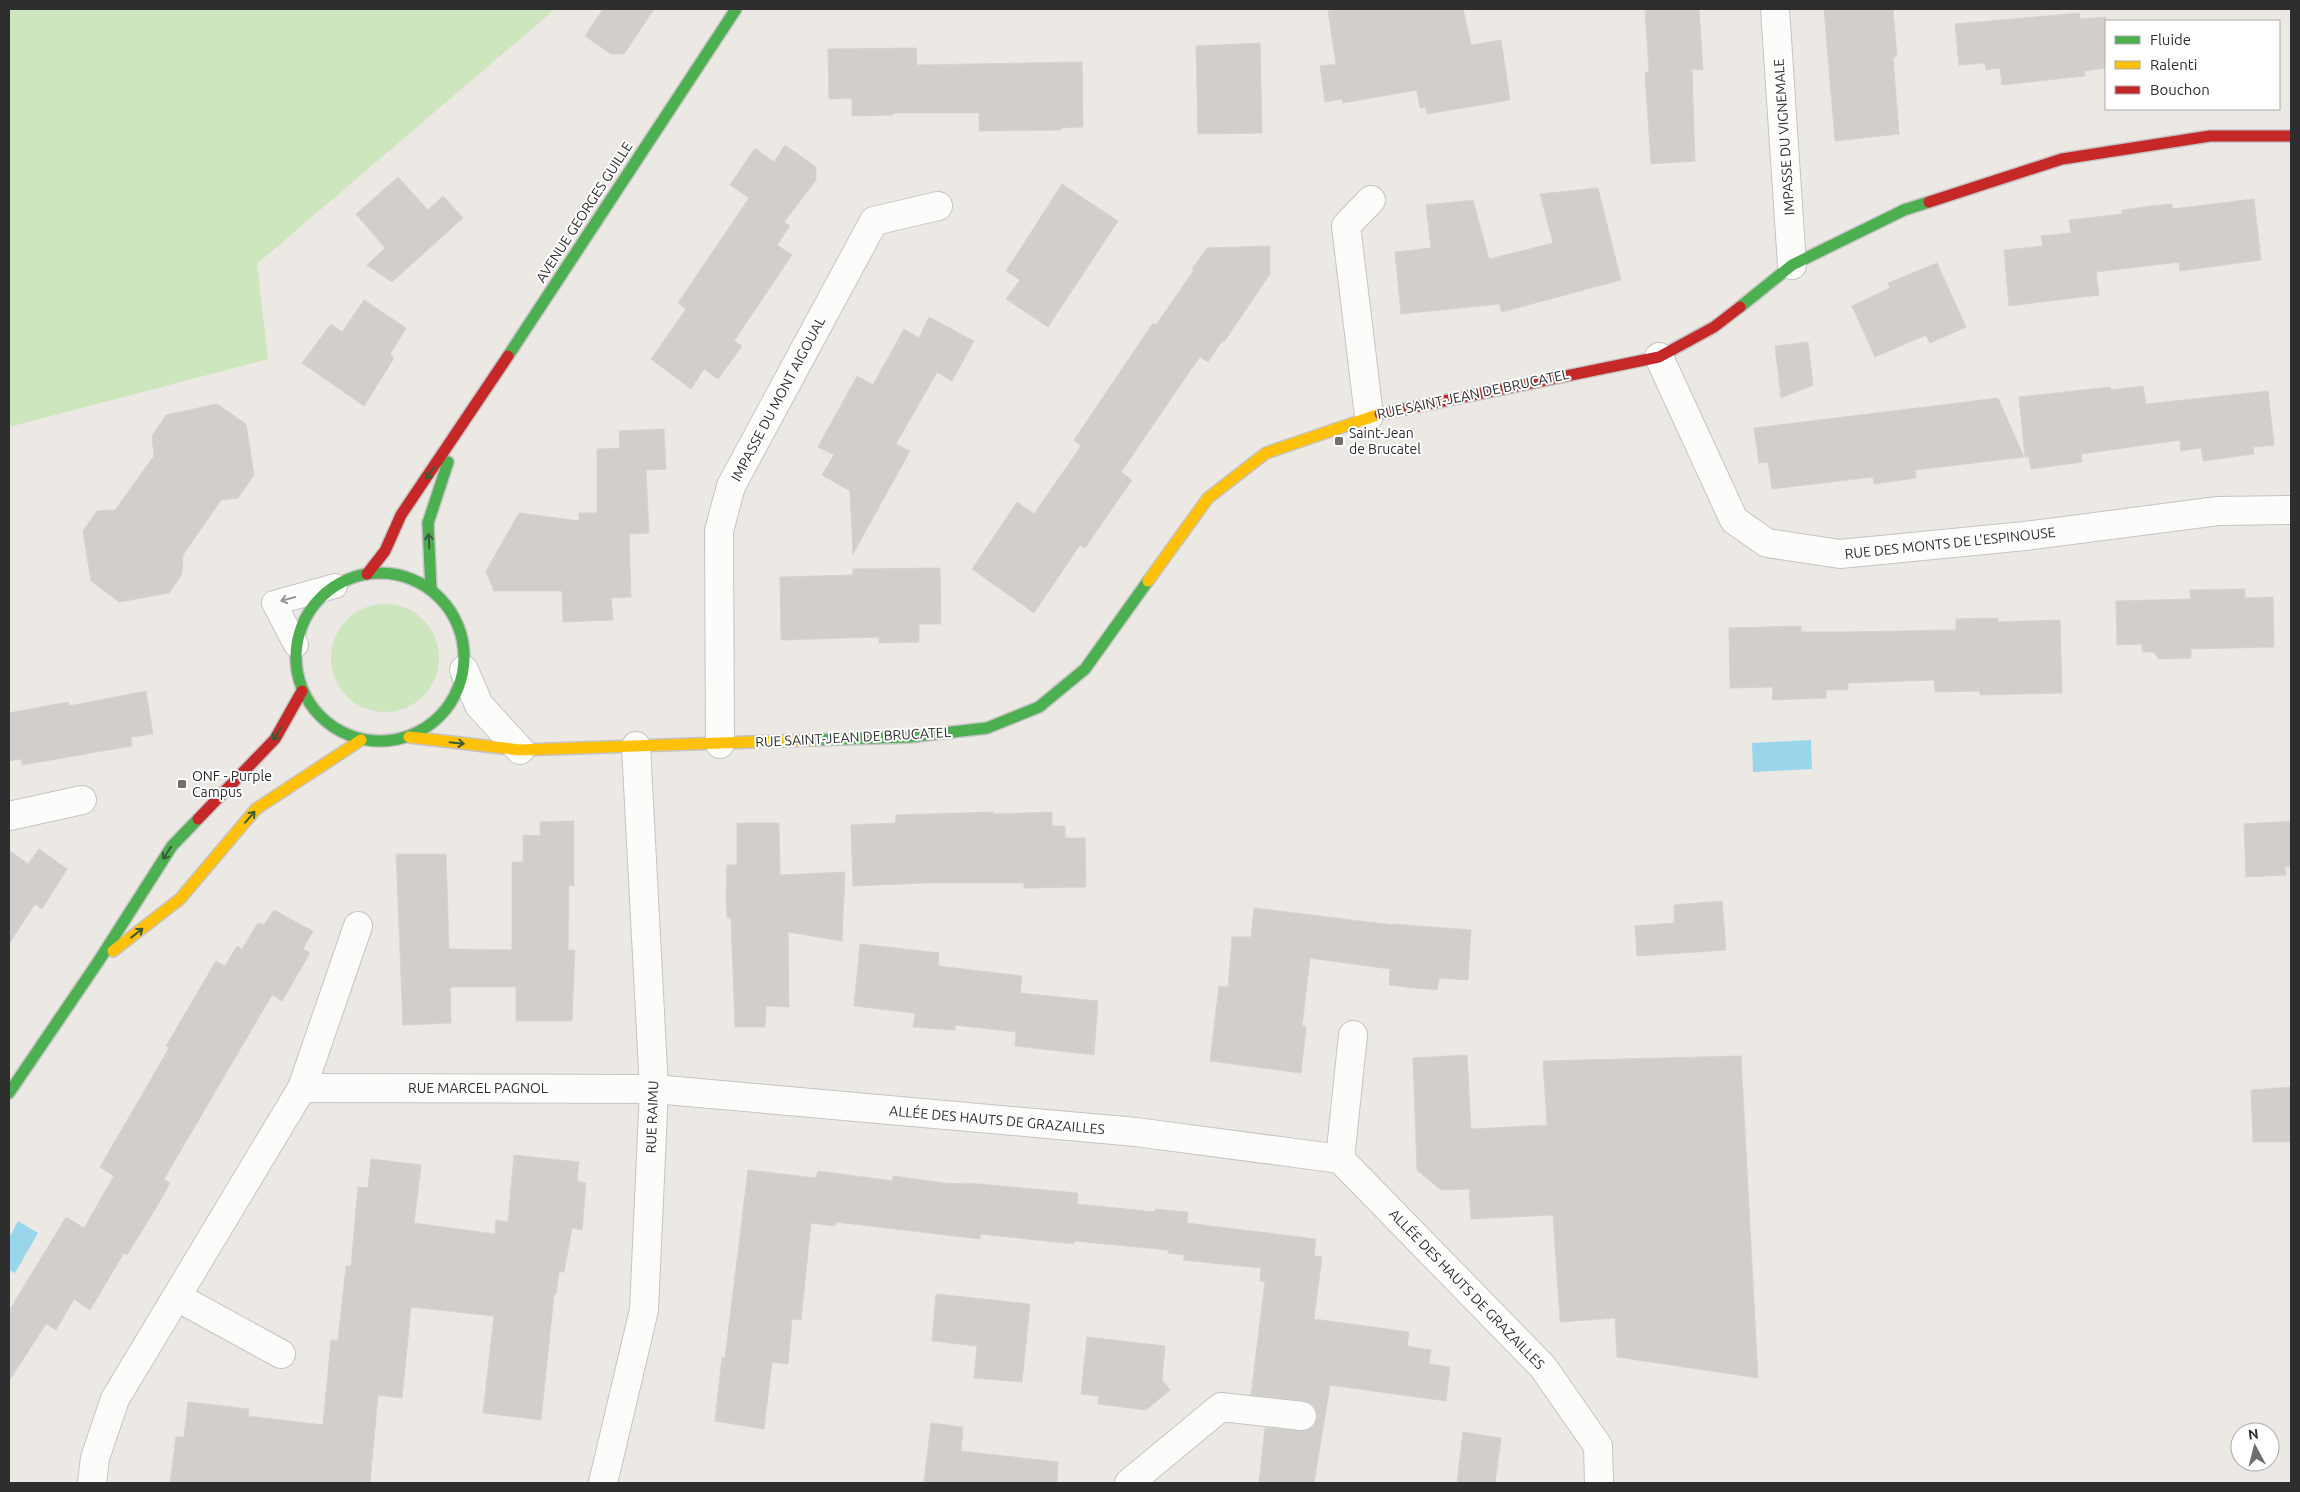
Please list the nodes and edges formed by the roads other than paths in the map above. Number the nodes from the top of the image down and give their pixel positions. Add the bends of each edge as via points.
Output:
1 (736, 9) edge
2 (1775, 9) edge
3 (2291, 136) edge
4 (1371, 200) dead end
5 (938, 206) dead end
6 (1792, 265) junction
7 (1659, 357) junction
8 (1369, 416) junction
9 (458, 432) junction
10 (2291, 510) edge
11 (367, 574) junction
12 (335, 586) junction
13 (431, 590) junction
14 (296, 645) junction
15 (464, 670) junction
16 (302, 692) junction
17 (409, 738) junction
18 (361, 740) junction
19 (720, 744) junction
20 (636, 746) junction
21 (520, 750) junction
22 (82, 800) dead end
23 (9, 816) edge
24 (358, 926) dead end
25 (98, 962) junction
26 (1353, 1035) dead end
27 (302, 1088) junction
28 (654, 1089) junction
29 (9, 1093) edge
30 (1340, 1159) junction
31 (177, 1298) junction
32 (281, 1354) dead end
33 (1302, 1416) dead end
34 (92, 1483) edge
35 (603, 1483) edge
36 (1129, 1483) edge
37 (1599, 1483) edge

1 - 9 street, AVENUE GEORGES GUILLE
2 - 6 street, IMPASSE DU VIGNEMALE
3 - 6 street, RUE SAINT-JEAN DE BRUCATEL via 2210,136 2062,159 1904,210
4 - 8 street via 1346,226
5 - 19 street, IMPASSE DU MONT AIGOUAL via 874,221 731,486 719,531
6 - 7 street, RUE SAINT-JEAN DE BRUCATEL via 1714,328
7 - 8 street, RUE SAINT-JEAN DE BRUCATEL
7 - 10 street, RUE DES MONTS DE L'ESPINOUSE via 1734,520 1767,544 1840,554 2025,536 2218,511
8 - 19 street, RUE SAINT-JEAN DE BRUCATEL via 1266,453 1208,498 1085,669 1039,707 987,728 909,737
9 -> 11 street, AVENUE GEORGES GUILLE via 401,514 385,551
13 -> 9 street, AVENUE GEORGES GUILLE via 428,523
11 - 12 street
11 - 13 street via 387,573 406,577
12 - 14 street via 308,611
12 -> 14 lane via 274,603
13 - 15 street via 446,604 457,622 464,646
14 - 16 street via 296,670
15 - 17 street via 457,692 445,712 429,727
15 - 21 street via 479,705
16 - 18 street via 324,721 341,733
16 -> 25 street via 275,739 172,846
17 - 18 street via 385,742
17 -> 21 street, RUE SAINT-JEAN DE BRUCATEL
25 -> 18 street via 180,899 256,809
19 - 20 street, RUE SAINT-JEAN DE BRUCATEL
20 - 21 street, RUE SAINT-JEAN DE BRUCATEL
20 - 28 street, RUE RAIMU
22 - 23 street
24 - 27 street
25 - 29 street
26 - 30 street
27 - 28 street, RUE MARCEL PAGNOL
27 - 31 street
28 - 30 street, ALLÉE DES HAUTS DE GRAZAILLES via 1126,1132
28 - 35 street, RUE RAIMU via 644,1310
30 - 37 street, ALLÉE DES HAUTS DE GRAZAILLES via 1543,1367 1598,1446
31 - 32 street
31 - 34 street via 115,1399 95,1458
33 - 36 street via 1221,1407

